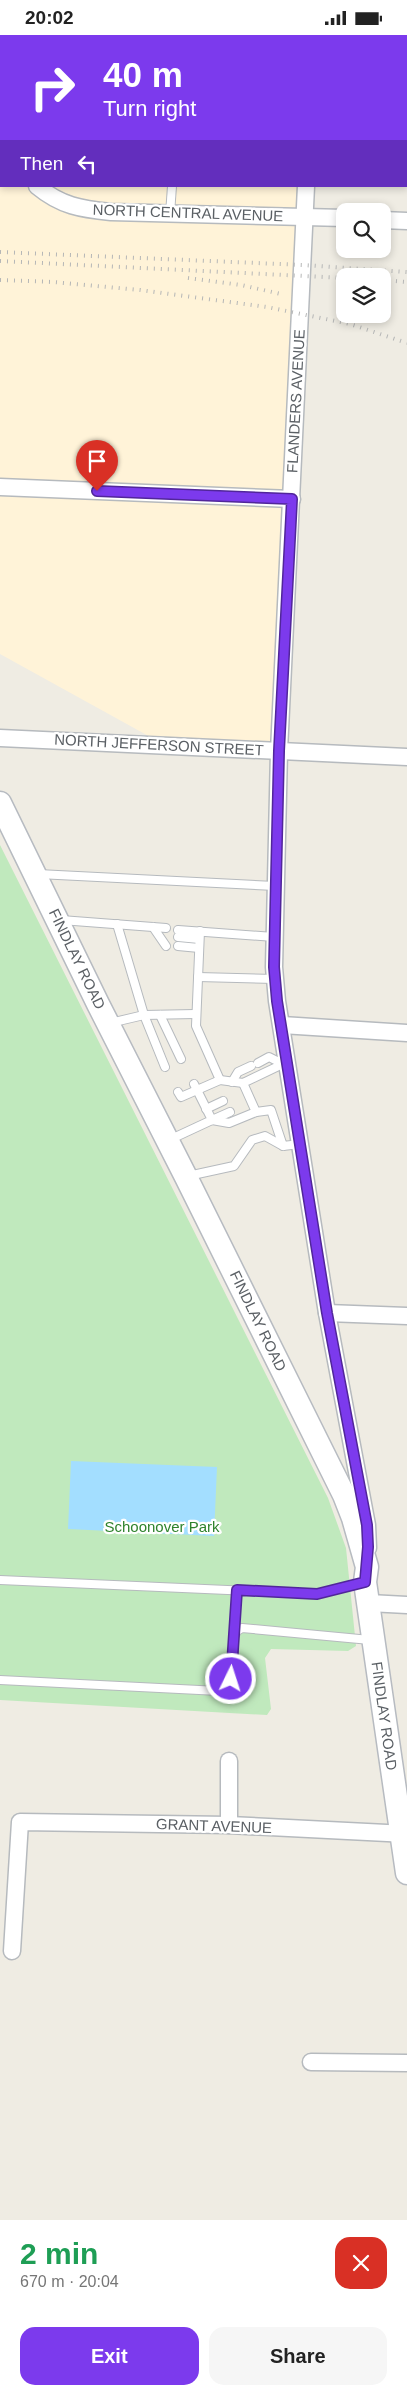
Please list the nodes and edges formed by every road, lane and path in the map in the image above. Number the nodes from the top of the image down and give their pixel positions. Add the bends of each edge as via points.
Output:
1 (38, 187) edge
2 (172, 187) edge
3 (306, 187) edge
4 (170, 214) junction
5 (305, 216) junction
6 (336, 218) edge
7 (391, 220) edge
8 (407, 221) edge
9 (0, 487) edge
10 (292, 499) junction
11 (0, 738) edge
12 (279, 751) junction
13 (407, 757) edge
14 (0, 803) edge
15 (36, 874) junction
16 (275, 886) junction
17 (57, 919) junction
18 (117, 924) junction
19 (178, 933) dead end
20 (200, 935) junction
21 (274, 937) junction
22 (166, 945) dead end
23 (178, 946) dead end
24 (199, 948) junction
25 (198, 977) junction
26 (275, 979) junction
27 (195, 1014) junction
28 (144, 1015) junction
29 (160, 1015) junction
30 (108, 1023) junction
31 (282, 1025) junction
32 (407, 1033) edge
33 (181, 1059) dead end
34 (285, 1063) junction
35 (165, 1067) dead end
36 (220, 1080) junction
37 (232, 1081) junction
38 (195, 1087) junction
39 (243, 1088) junction
40 (178, 1093) dead end
41 (223, 1101) dead end
42 (252, 1102) junction
43 (244, 1106) dead end
44 (206, 1109) junction
45 (230, 1112) dead end
46 (256, 1112) junction
47 (212, 1120) junction
48 (168, 1141) junction
49 (300, 1144) junction
50 (283, 1146) junction
51 (186, 1177) junction
52 (327, 1313) junction
53 (407, 1316) edge
54 (0, 1580) edge
55 (367, 1584) junction
56 (237, 1590) junction
57 (407, 1605) edge
58 (234, 1637) junction
59 (373, 1640) junction
60 (0, 1681) edge
61 (229, 1761) dead end
62 (229, 1825) junction
63 (404, 1834) edge
64 (407, 1873) edge
65 (12, 1951) dead end
66 (311, 2062) dead end
67 (407, 2063) edge

1 - 4 street, NORTH CENTRAL AVENUE via 49,196 77,209
2 - 4 lane
3 - 5 street, FLANDERS AVENUE
4 - 5 street, NORTH CENTRAL AVENUE
5 - 6 street, NORTH CENTRAL AVENUE
5 - 10 street, FLANDERS AVENUE
7 - 8 street
9 - 10 street
10 - 12 street, FLANDERS AVENUE
11 - 12 street, NORTH JEFFERSON STREET
12 - 13 street, NORTH JEFFERSON STREET
12 - 16 street, FLANDERS AVENUE
14 - 15 main road, FINDLAY ROAD
15 - 16 lane
15 - 17 main road, FINDLAY ROAD
16 - 21 street, FLANDERS AVENUE
17 - 18 lane
17 - 30 main road, FINDLAY ROAD
18 - 22 lane via 153,927 164,933
18 - 28 lane
19 - 20 lane
20 - 21 lane
20 - 24 lane
21 - 26 street, FLANDERS AVENUE
23 - 24 lane
24 - 25 lane
25 - 26 lane
25 - 27 lane
26 - 31 street, FLANDERS AVENUE
27 - 29 lane
27 - 36 lane via 196,1025
28 - 29 lane
28 - 30 lane
28 - 35 lane
29 - 33 lane
30 - 48 main road, FINDLAY ROAD
31 - 32 street
31 - 34 street, FLANDERS AVENUE
34 - 37 lane via 269,1057 238,1072
34 - 39 lane
34 - 49 street, FLANDERS AVENUE
36 - 37 lane
36 - 38 lane
37 - 39 lane
38 - 40 lane via 180,1097
38 - 44 lane
39 - 42 lane
41 - 44 lane
42 - 43 lane
42 - 46 lane
44 - 47 lane
45 - 47 lane
46 - 47 lane via 229,1123
46 - 50 lane via 271,1110
47 - 48 lane
48 - 51 main road, FINDLAY ROAD
49 - 50 lane
49 - 52 street, FLANDERS AVENUE
50 - 51 lane via 265,1136 252,1139 234,1166
51 - 55 main road, FINDLAY ROAD via 344,1495 353,1519
52 - 53 street
52 - 55 street, FLANDERS AVENUE via 367,1525
54 - 56 lane
55 - 56 lane via 317,1594
55 - 57 street
55 - 59 main road, FINDLAY ROAD
56 - 58 lane
58 - 59 lane via 236,1631 242,1629
58 - 60 lane via 231,1679 226,1688 219,1691
59 - 63 main road, FINDLAY ROAD
61 - 62 street
62 - 63 street, GRANT AVENUE
62 - 65 street, GRANT AVENUE via 20,1822
63 - 64 main road, FINDLAY ROAD
66 - 67 street

